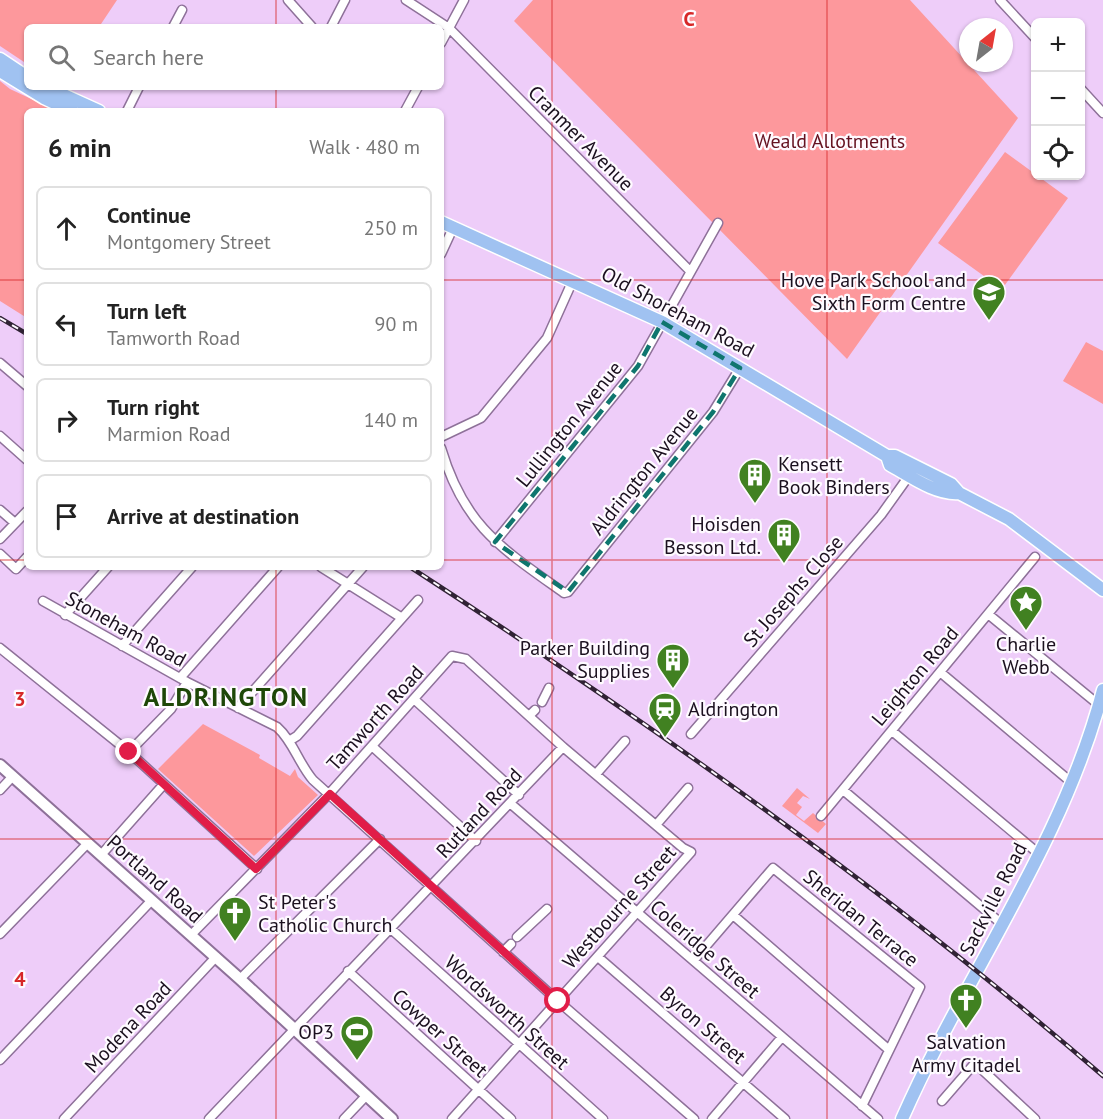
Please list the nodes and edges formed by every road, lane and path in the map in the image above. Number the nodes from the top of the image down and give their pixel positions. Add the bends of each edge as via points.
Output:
1 (288, 0) edge
2 (345, 0) edge
3 (406, 0) edge
4 (464, 0) edge
5 (1000, 0) edge
6 (182, 10) dead end
7 (175, 24) edge
8 (309, 24) edge
9 (332, 24) edge
10 (443, 24) edge
11 (444, 25) edge
12 (449, 28) junction
13 (1031, 35) edge
14 (444, 37) edge
15 (0, 59) edge
16 (0, 70) edge
17 (24, 75) edge
18 (24, 85) edge
19 (31, 90) edge
20 (53, 90) edge
21 (138, 90) edge
22 (416, 90) edge
23 (1085, 93) edge
24 (66, 108) edge
25 (92, 108) edge
26 (129, 108) edge
27 (407, 108) edge
28 (1103, 113) edge
29 (444, 224) edge
30 (718, 224) dead end
31 (453, 228) junction
32 (444, 248) edge
33 (690, 271) junction
34 (573, 280) junction
35 (662, 322) junction
36 (0, 363) edge
37 (740, 368) junction
38 (24, 383) edge
39 (0, 436) edge
40 (444, 436) edge
41 (24, 457) edge
42 (444, 458) edge
43 (913, 471) junction
44 (0, 510) edge
45 (24, 514) edge
46 (15, 523) junction
47 (0, 539) edge
48 (495, 542) junction
49 (0, 554) edge
50 (1035, 557) dead end
51 (24, 560) edge
52 (105, 570) edge
53 (189, 570) edge
54 (276, 570) edge
55 (326, 570) edge
56 (360, 570) edge
57 (347, 584) junction
58 (1103, 590) edge
59 (418, 600) dead end
60 (42, 601) dead end
61 (988, 614) junction
62 (65, 615) junction
63 (402, 618) junction
64 (122, 646) junction
65 (0, 648) edge
66 (940, 672) junction
67 (184, 680) junction
68 (549, 688) dead end
69 (1103, 690) edge
70 (415, 700) junction
71 (542, 702) dead end
72 (1099, 705) junction
73 (238, 708) junction
74 (892, 730) junction
75 (691, 734) dead end
76 (289, 741) junction
77 (625, 741) dead end
78 (374, 747) junction
79 (563, 747) junction
80 (129, 752) junction
81 (0, 765) edge
82 (596, 774) junction
83 (13, 776) junction
84 (1071, 782) junction
85 (164, 784) junction
86 (688, 788) dead end
87 (0, 790) edge
88 (843, 790) junction
89 (330, 794) junction
90 (519, 795) junction
91 (511, 804) junction
92 (821, 816) dead end
93 (656, 825) junction
94 (380, 839) junction
95 (476, 841) junction
96 (88, 843) junction
97 (1039, 854) junction
98 (101, 855) junction
99 (256, 869) junction
100 (432, 885) junction
101 (151, 901) junction
102 (547, 909) dead end
103 (639, 913) junction
104 (733, 915) junction
105 (1003, 925) junction
106 (391, 929) junction
107 (0, 934) edge
108 (191, 935) junction
109 (518, 937) dead end
110 (511, 944) dead end
111 (503, 952) junction
112 (216, 957) junction
113 (598, 957) junction
114 (694, 960) junction
115 (348, 971) junction
116 (240, 979) junction
117 (558, 1001) junction
118 (294, 1030) junction
119 (782, 1037) junction
120 (518, 1045) junction
121 (888, 1049) junction
122 (0, 1060) edge
123 (743, 1082) junction
124 (478, 1090) junction
125 (366, 1096) junction
126 (942, 1101) dead end
127 (862, 1106) junction
128 (64, 1119) edge
129 (209, 1119) edge
130 (345, 1119) edge
131 (392, 1119) edge
132 (452, 1119) edge
133 (511, 1119) edge
134 (603, 1119) edge
135 (694, 1119) edge
136 (712, 1119) edge
137 (785, 1119) edge
138 (878, 1119) edge
139 (902, 1119) edge
140 (1035, 1119) edge

1 - 8 street
2 - 9 street
3 - 10 street, Cranmer Avenue
4 - 12 street
5 - 13 street
6 - 7 street
11 - 12 street, Cranmer Avenue
12 - 14 street
12 - 33 street, Cranmer Avenue
15 - 17 main road
16 - 18 main road
19 - 24 main road
20 - 25 main road
21 - 26 street
22 - 27 street
23 - 28 street
29 - 31 main road, Old Shoreham Road
30 - 33 street, Lullington Avenue
31 - 32 street
31 - 34 main road, Old Shoreham Road
33 - 35 street, Lullington Avenue
34 - 35 main road, Old Shoreham Road
34 - 40 street via 547,338 481,418
35 - 37 main road, Old Shoreham Road
35 - 48 street, Lullington Avenue via 638,366
36 - 38 street
37 - 43 main road, Old Shoreham Road via 886,456 890,465
37 - 48 street, Aldrington Avenue via 713,412 568,592 564,593
39 - 41 street
42 - 48 street via 461,500
43 - 58 main road, Old Shoreham Road via 948,494 959,493 1009,519
43 - 75 street, St Josephs Close via 874,524
44 - 46 street
45 - 46 street
46 - 47 street
49 - 51 street via 16,569
50 - 61 street, Leighton Road
52 - 62 street
53 - 64 street
54 - 67 street
55 - 57 street
56 - 57 street
57 - 63 street
57 - 73 street
59 - 63 street
60 - 62 street, Stoneham Road
61 - 66 street, Leighton Road
61 - 72 street
62 - 64 street, Stoneham Road
63 - 76 street
64 - 67 street, Stoneham Road
65 - 80 street
66 - 74 street, Leighton Road
66 - 84 street
67 - 73 street, Stoneham Road
67 - 80 street via 171,709
68 - 71 street
69 - 72 main road, Sackville Road
70 - 78 street, Tamworth Road
70 - 79 street, Tamworth Road via 452,656 459,655 532,713
70 - 90 street
72 - 84 main road, Sackville Road
73 - 76 street, Stoneham Road via 277,727
74 - 88 street, Leighton Road
74 - 97 street
76 - 89 street, Stoneham Road via 303,769
77 - 82 street
78 - 89 street, Tamworth Road
78 - 95 street
79 - 82 street
79 - 90 street, Rutland Road
80 - 85 street
81 - 83 street, Portland Road
82 - 93 street
83 - 87 street
83 - 96 street, Portland Road
84 - 97 main road, Sackville Road
85 - 98 street
85 - 99 street
86 - 93 street
88 - 92 street, Leighton Road
88 - 105 street
89 - 94 street, Stoneham Road
89 - 99 street, Tamworth Road
90 - 91 street, Rutland Road
91 - 95 street, Rutland Road
91 - 103 street, Coleridge Street
93 - 103 street, Westbourne Street via 691,852
94 - 100 street, Stoneham Road
94 - 116 street
95 - 100 street, Rutland Road
96 - 98 street, Portland Road
96 - 107 street
97 - 105 main road, Sackville Road
98 - 101 street, Portland Road
99 - 108 street, Tamworth Road
100 - 106 street, Rutland Road
100 - 111 street, Stoneham Road
101 - 108 street, Portland Road
101 - 122 street
102 - 109 street
103 - 113 street, Westbourne Street
103 - 114 street, Coleridge Street
104 - 114 street, Sheridan Terrace
104 - 121 street
104 - 121 street, Sheridan Terrace via 773,868 920,987
105 - 139 main road, Sackville Road via 942,1034
106 - 115 street, Rutland Road
106 - 120 street, Wordsworth Street
108 - 112 street, Portland Road
110 - 111 street
111 - 117 street, Stoneham Road
112 - 116 street, Portland Road
112 - 128 street, Modena Road
113 - 117 street, Westbourne Street
113 - 123 street, Byron Street
114 - 119 street, Coleridge Street
115 - 118 street, Rutland Road
115 - 124 street, Cowper Street
116 - 118 street, Portland Road
117 - 120 street, Westbourne Street
117 - 135 street, Stoneham Road
118 - 125 street, Portland Road
118 - 129 street, Rutland Road
119 - 123 street
119 - 127 street, Coleridge Street
120 - 124 street, Westbourne Street
120 - 134 street, Wordsworth Street
121 - 127 street, Sheridan Terrace
123 - 136 street
123 - 137 street, Byron Street
124 - 132 street, Westbourne Street
124 - 133 street, Cowper Street
125 - 130 street
125 - 131 street, Portland Road
126 - 140 street via 975,1063
127 - 138 street, Coleridge Street

